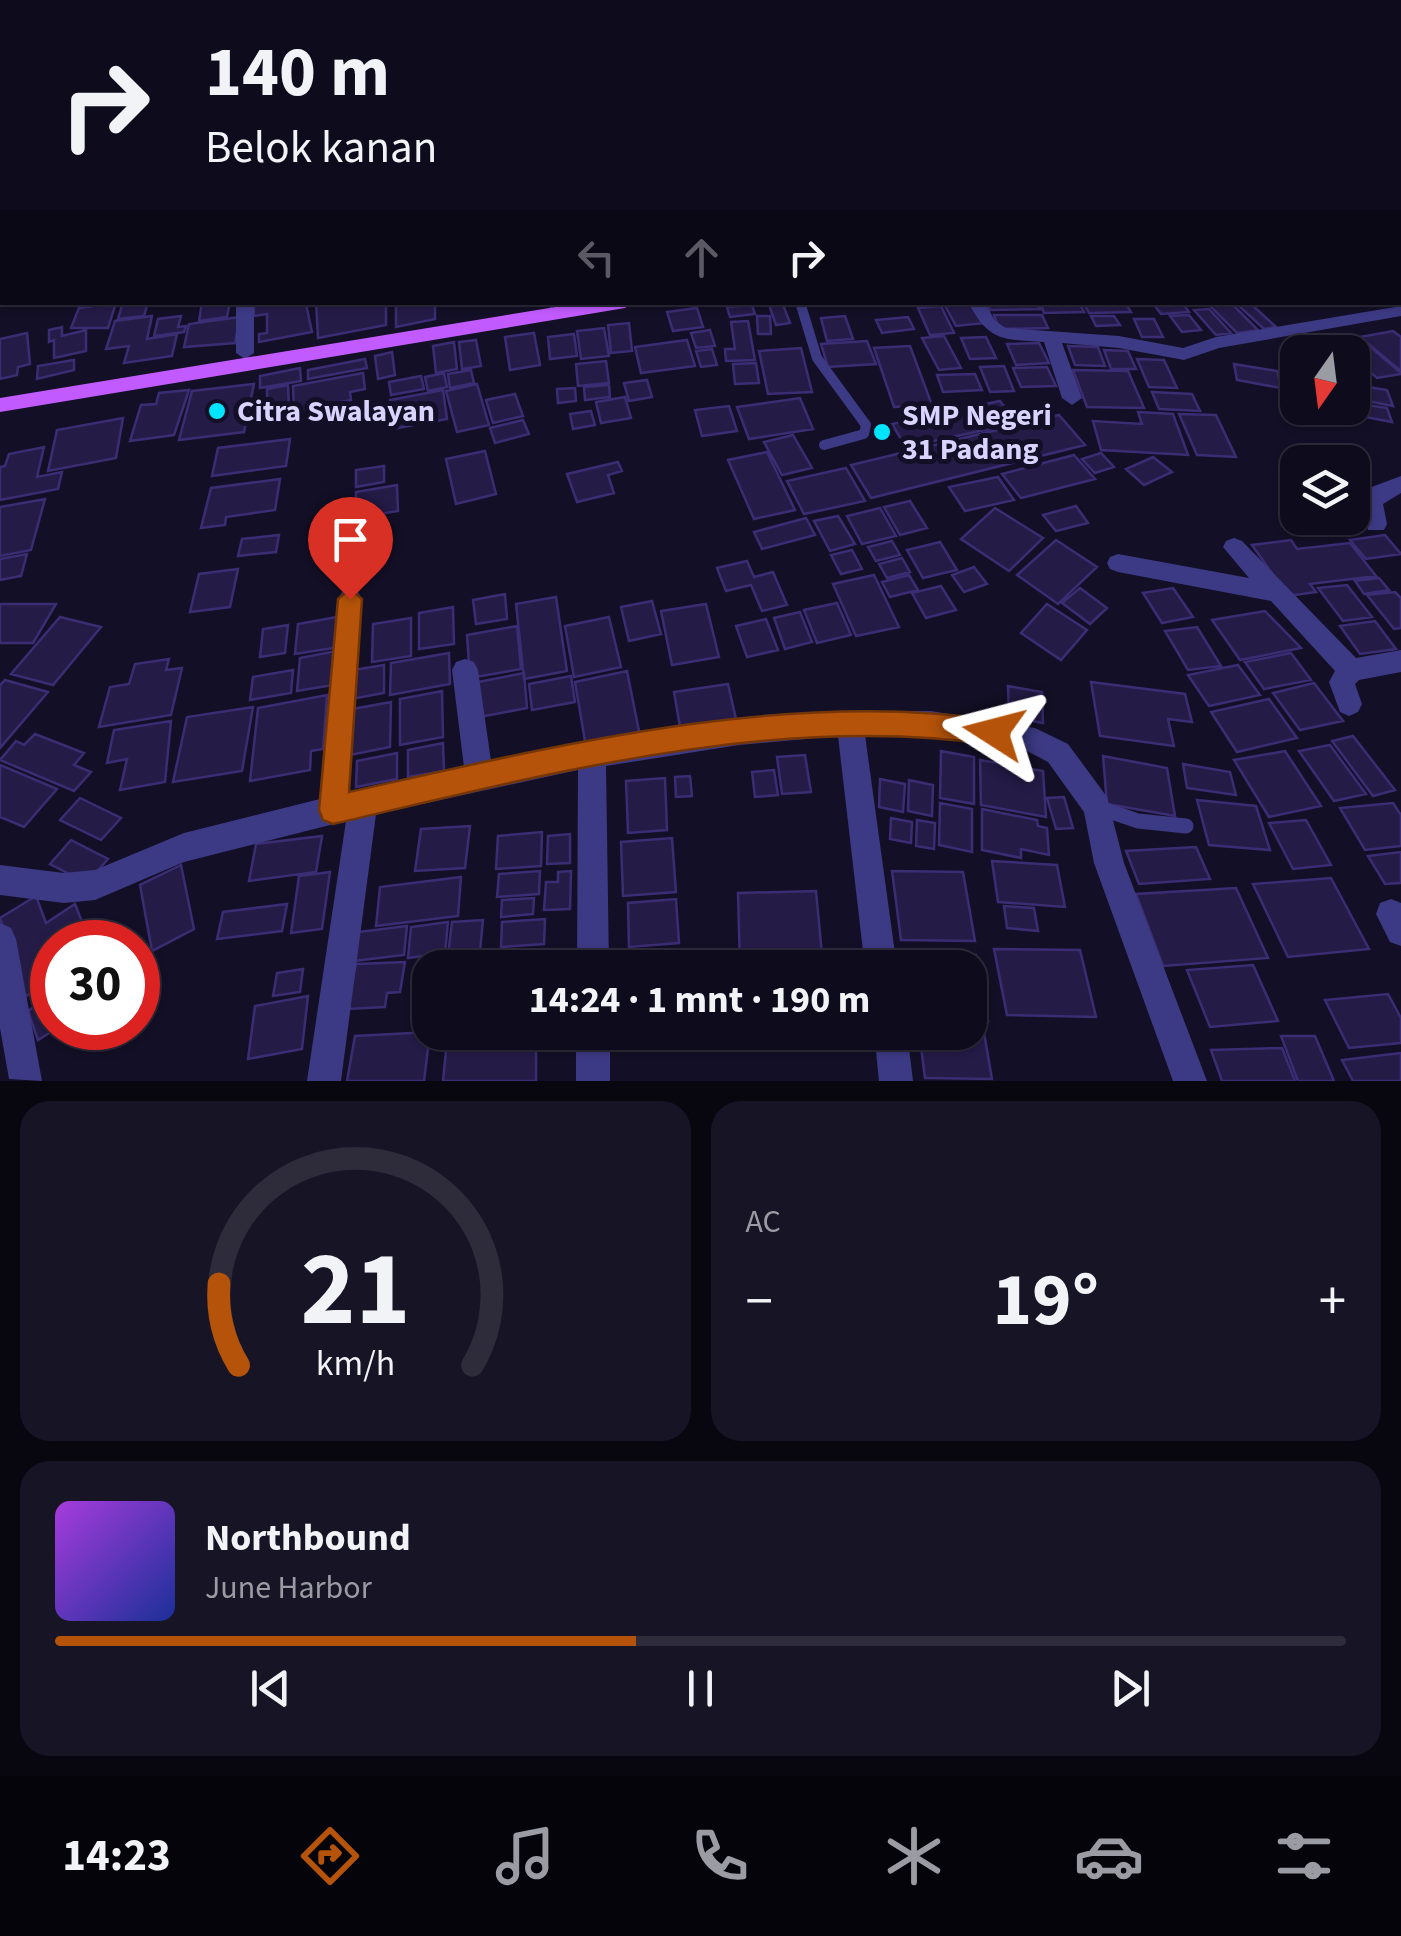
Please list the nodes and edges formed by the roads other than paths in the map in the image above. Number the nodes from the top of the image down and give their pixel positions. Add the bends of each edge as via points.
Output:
1 (245, 305) edge
2 (540, 305) edge
3 (606, 305) edge
4 (801, 305) edge
5 (978, 305) edge
6 (1401, 310) edge
7 (1052, 340) junction
8 (245, 353) junction
9 (0, 391) edge
10 (1072, 398) dead end
11 (0, 405) edge
12 (824, 446) dead end
13 (1401, 484) edge
14 (1376, 524) dead end
15 (1234, 547) dead end
16 (1118, 563) dead end
17 (1278, 593) junction
18 (350, 599) dead end
19 (1401, 661) edge
20 (465, 670) dead end
21 (1351, 670) junction
22 (1349, 704) dead end
23 (850, 723) junction
24 (592, 754) junction
25 (478, 778) junction
26 (1097, 806) junction
27 (348, 807) junction
28 (1186, 826) dead end
29 (0, 880) edge
30 (0, 940) edge
31 (592, 950) edge
32 (880, 950) edge
33 (592, 1050) edge
34 (892, 1050) edge
35 (26, 1079) edge
36 (324, 1081) edge
37 (593, 1081) edge
38 (896, 1081) edge
39 (1190, 1081) edge

1 - 8 street
2 - 8 main road
3 - 11 main road
4 - 12 lane via 818,358 866,425 852,441
5 - 7 street via 994,330
6 - 7 street via 1184,354 1119,342
7 - 10 street
8 - 9 main road
13 - 14 street via 1377,494
15 - 17 street
16 - 17 street
17 - 21 street
18 - 27 street
19 - 21 street
20 - 25 street
21 - 22 street via 1342,682
23 - 24 street
23 - 26 street via 931,723 1026,738 1058,752
23 - 32 street
24 - 25 street
24 - 31 street
25 - 27 street
26 - 28 lane via 1138,821
26 - 39 street via 1110,863
27 - 29 street via 184,848 95,885
27 - 36 street
30 - 35 street
33 - 37 street
34 - 38 street

